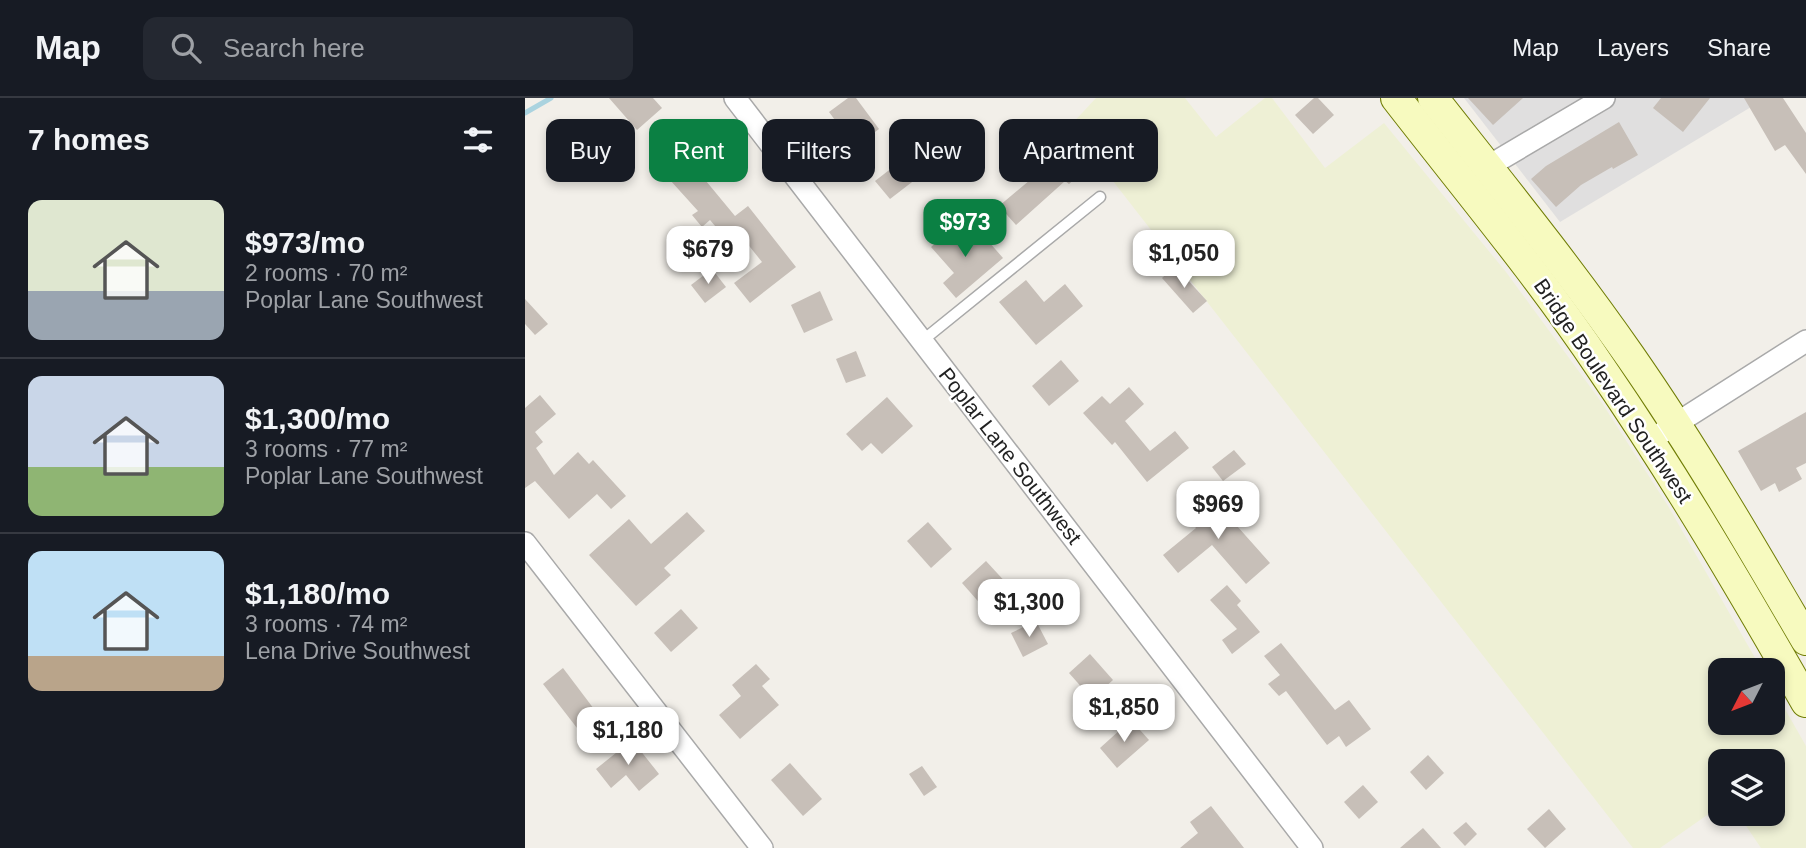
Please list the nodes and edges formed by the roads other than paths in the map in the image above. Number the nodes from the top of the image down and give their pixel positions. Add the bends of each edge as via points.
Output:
1 (735, 98) edge
2 (1396, 98) edge
3 (1433, 98) edge
4 (1604, 98) edge
5 (1487, 167) junction
6 (1100, 197) dead end
7 (922, 341) junction
8 (1806, 341) edge
9 (1676, 424) junction
10 (1650, 440) junction
11 (525, 543) edge
12 (1806, 640) edge
13 (1806, 702) edge
14 (762, 848) edge
15 (1311, 848) edge

1 - 7 street, Poplar Lane Southwest
2 - 10 main road, Bridge Boulevard Southwest via 1522,259
3 - 5 main road, Bridge Boulevard Southwest
4 - 5 street
5 - 9 main road, Bridge Boulevard Southwest via 1583,291
6 - 7 lane
7 - 15 street, Poplar Lane Southwest
8 - 9 street
9 - 10 street
9 - 12 main road, Bridge Boulevard Southwest
10 - 13 main road, Bridge Boulevard Southwest
11 - 14 street

